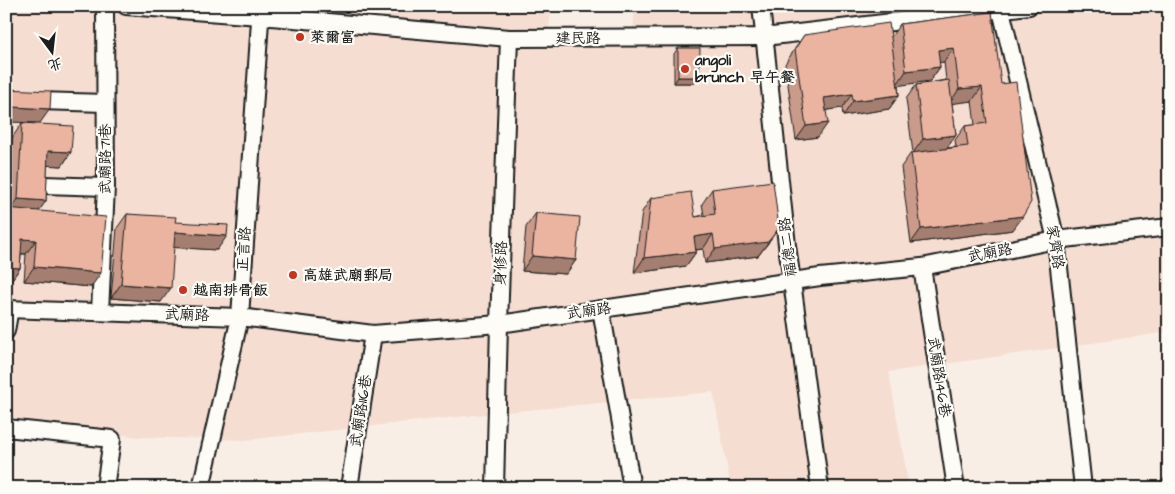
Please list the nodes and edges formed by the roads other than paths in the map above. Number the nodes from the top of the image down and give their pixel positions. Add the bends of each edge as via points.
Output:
1 (105, 6) edge
2 (126, 6) edge
3 (761, 6) edge
4 (1029, 6) edge
5 (1001, 10) junction
6 (260, 11) edge
7 (764, 37) junction
8 (509, 38) junction
9 (6, 100) edge
10 (106, 104) junction
11 (44, 185) edge
12 (106, 187) junction
13 (1169, 227) edge
14 (1056, 240) junction
15 (922, 267) junction
16 (792, 281) junction
17 (8, 308) edge
18 (601, 309) junction
19 (100, 312) junction
20 (240, 317) junction
21 (499, 324) junction
22 (6, 331) edge
23 (373, 334) junction
24 (6, 428) edge
25 (106, 488) edge
26 (202, 488) edge
27 (350, 488) edge
28 (495, 488) edge
29 (632, 488) edge
30 (820, 488) edge
31 (956, 488) edge
32 (1084, 488) edge

1 - 10 street, 武廟路71巷
2 - 6 street, 建民路
3 - 7 street, 福德二路
4 - 5 street, 建民路
5 - 7 street, 建民路
5 - 14 street, 家齊路
6 - 8 street, 建民路
6 - 20 street, 正言路
7 - 8 street, 建民路
7 - 16 street, 福德二路
8 - 21 street, 身修路
9 - 10 street
10 - 12 street, 武廟路71巷
11 - 12 street
12 - 19 street, 武廟路71巷
13 - 14 street, 武廟路
14 - 15 street, 武廟路
14 - 32 street, 家齊路
15 - 16 street, 武廟路
15 - 31 street, 武廟路146巷
16 - 18 street, 武廟路
16 - 30 street, 福德二路
17 - 19 street, 武廟路
17 - 22 street
18 - 21 street, 武廟路
18 - 29 street
19 - 20 street, 武廟路
20 - 23 street, 武廟路
20 - 26 street, 正言路
21 - 23 street, 武廟路
21 - 28 street, 身修路
23 - 27 street, 武廟路116巷
24 - 25 street via 112,439

